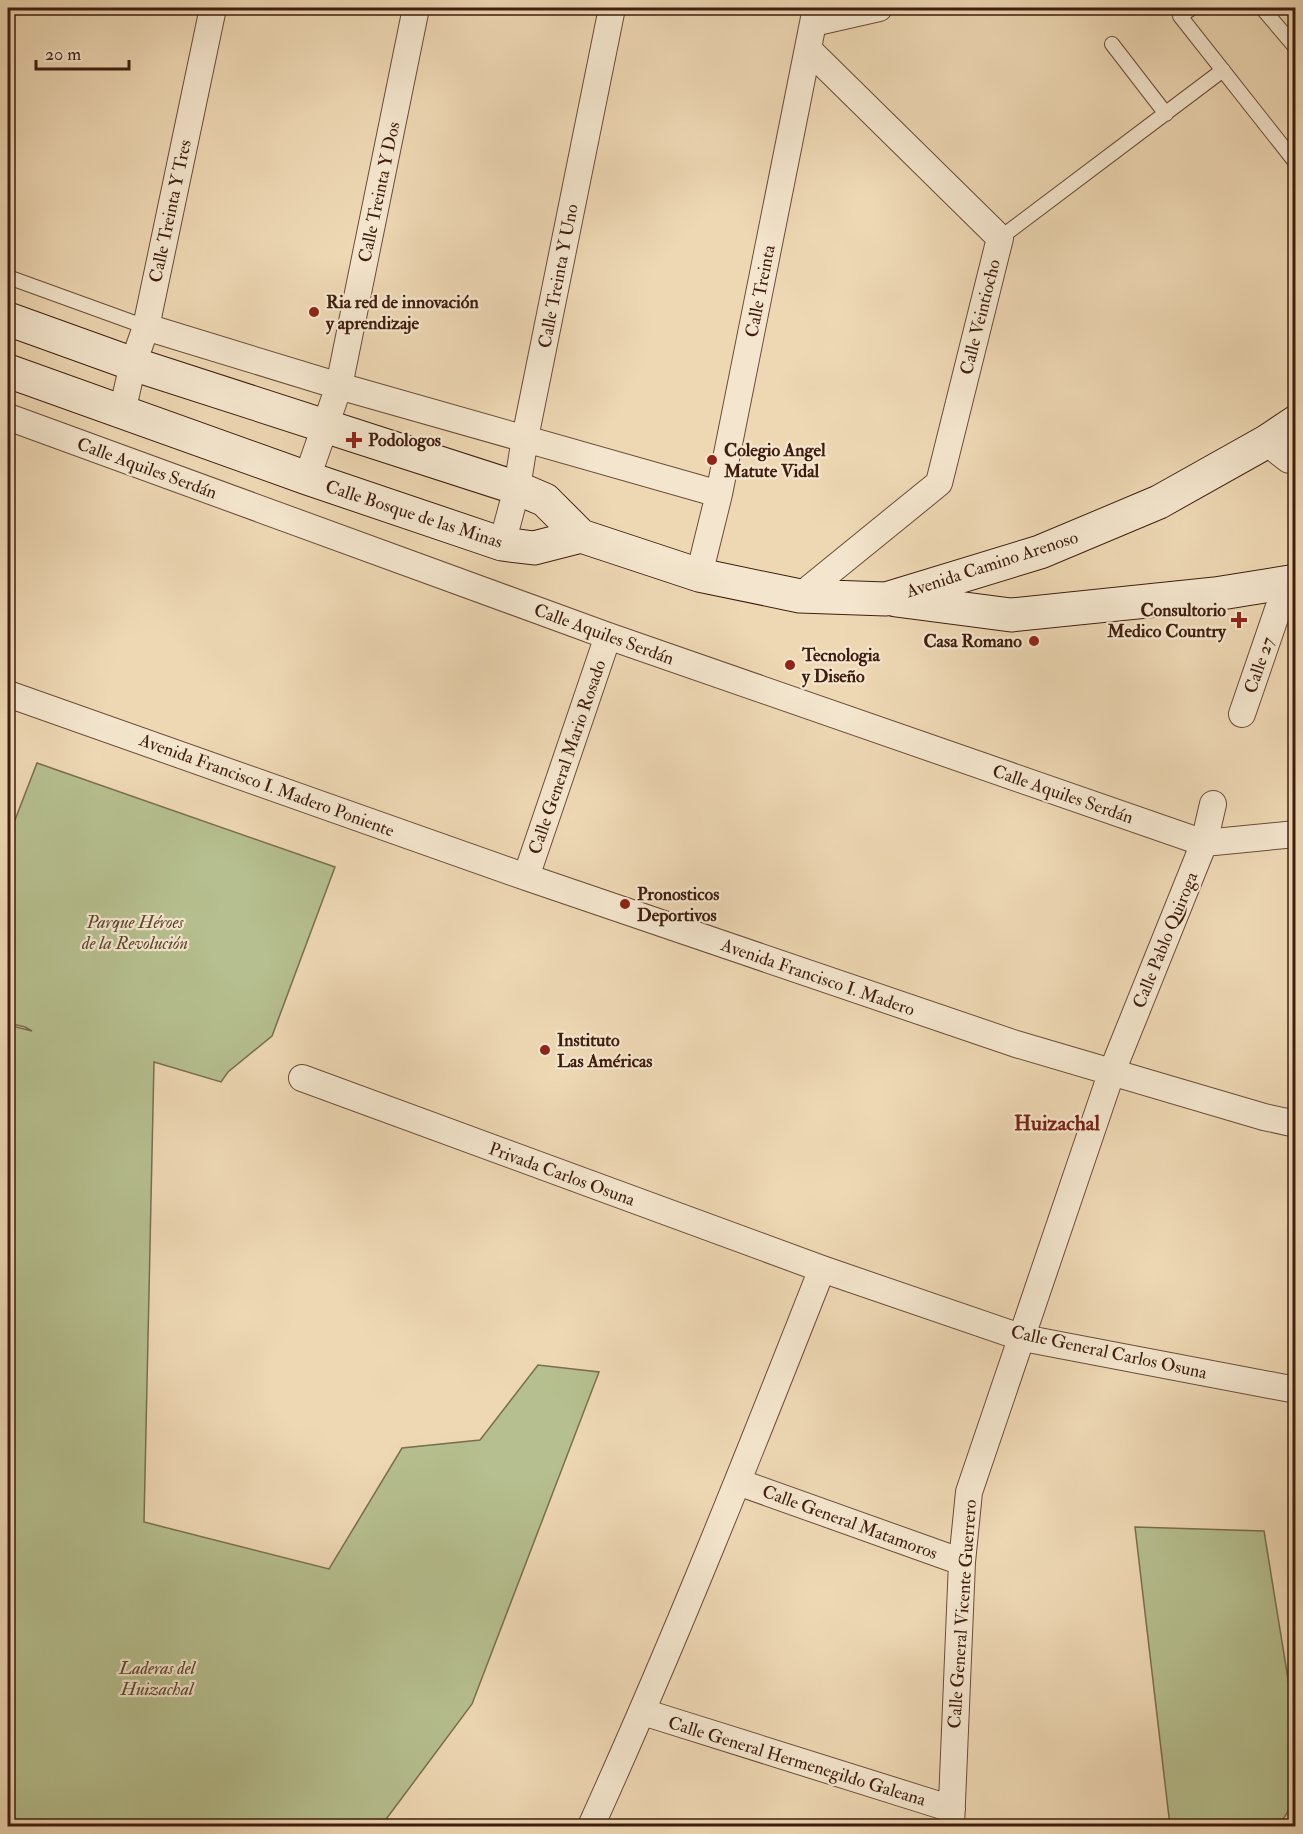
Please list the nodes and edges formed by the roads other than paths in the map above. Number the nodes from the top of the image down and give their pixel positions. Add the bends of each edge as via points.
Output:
1 (213, 8) edge
2 (416, 8) edge
3 (612, 8) edge
4 (879, 8) edge
5 (1192, 8) edge
6 (1262, 8) edge
7 (815, 15) edge
8 (1112, 44) dead end
9 (1296, 48) edge
10 (808, 49) junction
11 (1223, 70) junction
12 (1166, 114) junction
13 (1296, 163) edge
14 (1000, 238) junction
15 (8, 280) edge
16 (8, 319) edge
17 (146, 327) junction
18 (133, 364) junction
19 (8, 371) edge
20 (339, 386) junction
21 (123, 412) junction
22 (8, 417) edge
23 (1296, 422) edge
24 (325, 427) junction
25 (525, 438) junction
26 (1266, 442) junction
27 (1296, 460) edge
28 (306, 478) junction
29 (516, 488) junction
30 (719, 494) junction
31 (581, 536) junction
32 (502, 544) junction
33 (699, 574) junction
34 (1291, 582) edge
35 (800, 596) junction
36 (886, 599) junction
37 (609, 636) junction
38 (8, 694) edge
39 (1242, 714) dead end
40 (1213, 804) dead end
41 (1296, 834) edge
42 (1204, 843) junction
43 (526, 877) junction
44 (1111, 1074) junction
45 (302, 1078) dead end
46 (1296, 1124) edge
47 (822, 1269) junction
48 (1023, 1338) junction
49 (1296, 1390) edge
50 (738, 1482) junction
51 (962, 1562) junction
52 (643, 1712) junction
53 (952, 1818) edge
54 (591, 1827) edge

1 - 17 street, Calle Treinta Y Tres
2 - 20 street, Calle Treinta Y Dos
3 - 25 street, Calle Treinta Y Uno
4 - 7 street
5 - 11 lane via 1180,16
6 - 9 lane
7 - 10 street, Calle Treinta
8 - 12 lane
10 - 14 street, Calle Veintiocho
10 - 30 street, Calle Treinta
11 - 12 lane
11 - 13 lane
12 - 14 lane
14 - 35 street, Calle Veintiocho via 939,483
15 - 17 lane
16 - 18 main road
17 - 18 street, Calle Treinta Y Tres
17 - 20 street
18 - 21 street, Calle Treinta Y Tres
18 - 24 main road
19 - 21 main road, Calle Bosque de las Minas
20 - 24 street, Calle Treinta Y Dos
20 - 25 street
21 - 28 main road, Calle Bosque de las Minas
22 - 37 street, Calle Aquiles Serdán
23 - 26 main road, Avenida Camino Arenoso
24 - 28 street, Calle Treinta Y Dos
24 - 29 main road
25 - 29 street, Calle Treinta Y Uno
25 - 30 street
26 - 27 street via 1290,460
26 - 36 main road, Avenida Camino Arenoso via 1159,502 1051,548
28 - 32 main road, Calle Bosque de las Minas
29 - 31 main road via 545,500
29 - 32 street, Calle Treinta Y Uno
30 - 33 street, Calle Treinta
31 - 32 main road, Calle Bosque de las Minas via 534,548
31 - 33 main road, Avenida Camino Arenoso
33 - 35 main road, Avenida Camino Arenoso
34 - 36 main road via 1215,594 1011,615
34 - 39 street, Calle 27
35 - 36 main road, Avenida Camino Arenoso
37 - 42 street, Calle Aquiles Serdán
37 - 43 street, Calle General Mario Rosado
38 - 43 street, Avenida Francisco I. Madero Poniente
40 - 42 street, Calle Pablo Quiroga
41 - 42 street
42 - 44 street, Calle Pablo Quiroga
43 - 44 street, Avenida Francisco I. Madero
44 - 46 street, Avenida Francisco I. Madero
44 - 48 street, Calle Pablo Quiroga
45 - 47 street, Privada Carlos Osuna
47 - 48 street, Calle General Carlos Osuna
47 - 50 street
48 - 49 street, Calle General Carlos Osuna
48 - 51 street, Calle General Vicente Guerrero via 969,1492
50 - 51 street, Calle General Matamoros
50 - 52 street
51 - 53 street, Calle General Vicente Guerrero
52 - 53 street, Calle General Hermenegildo Galeana
52 - 54 street

